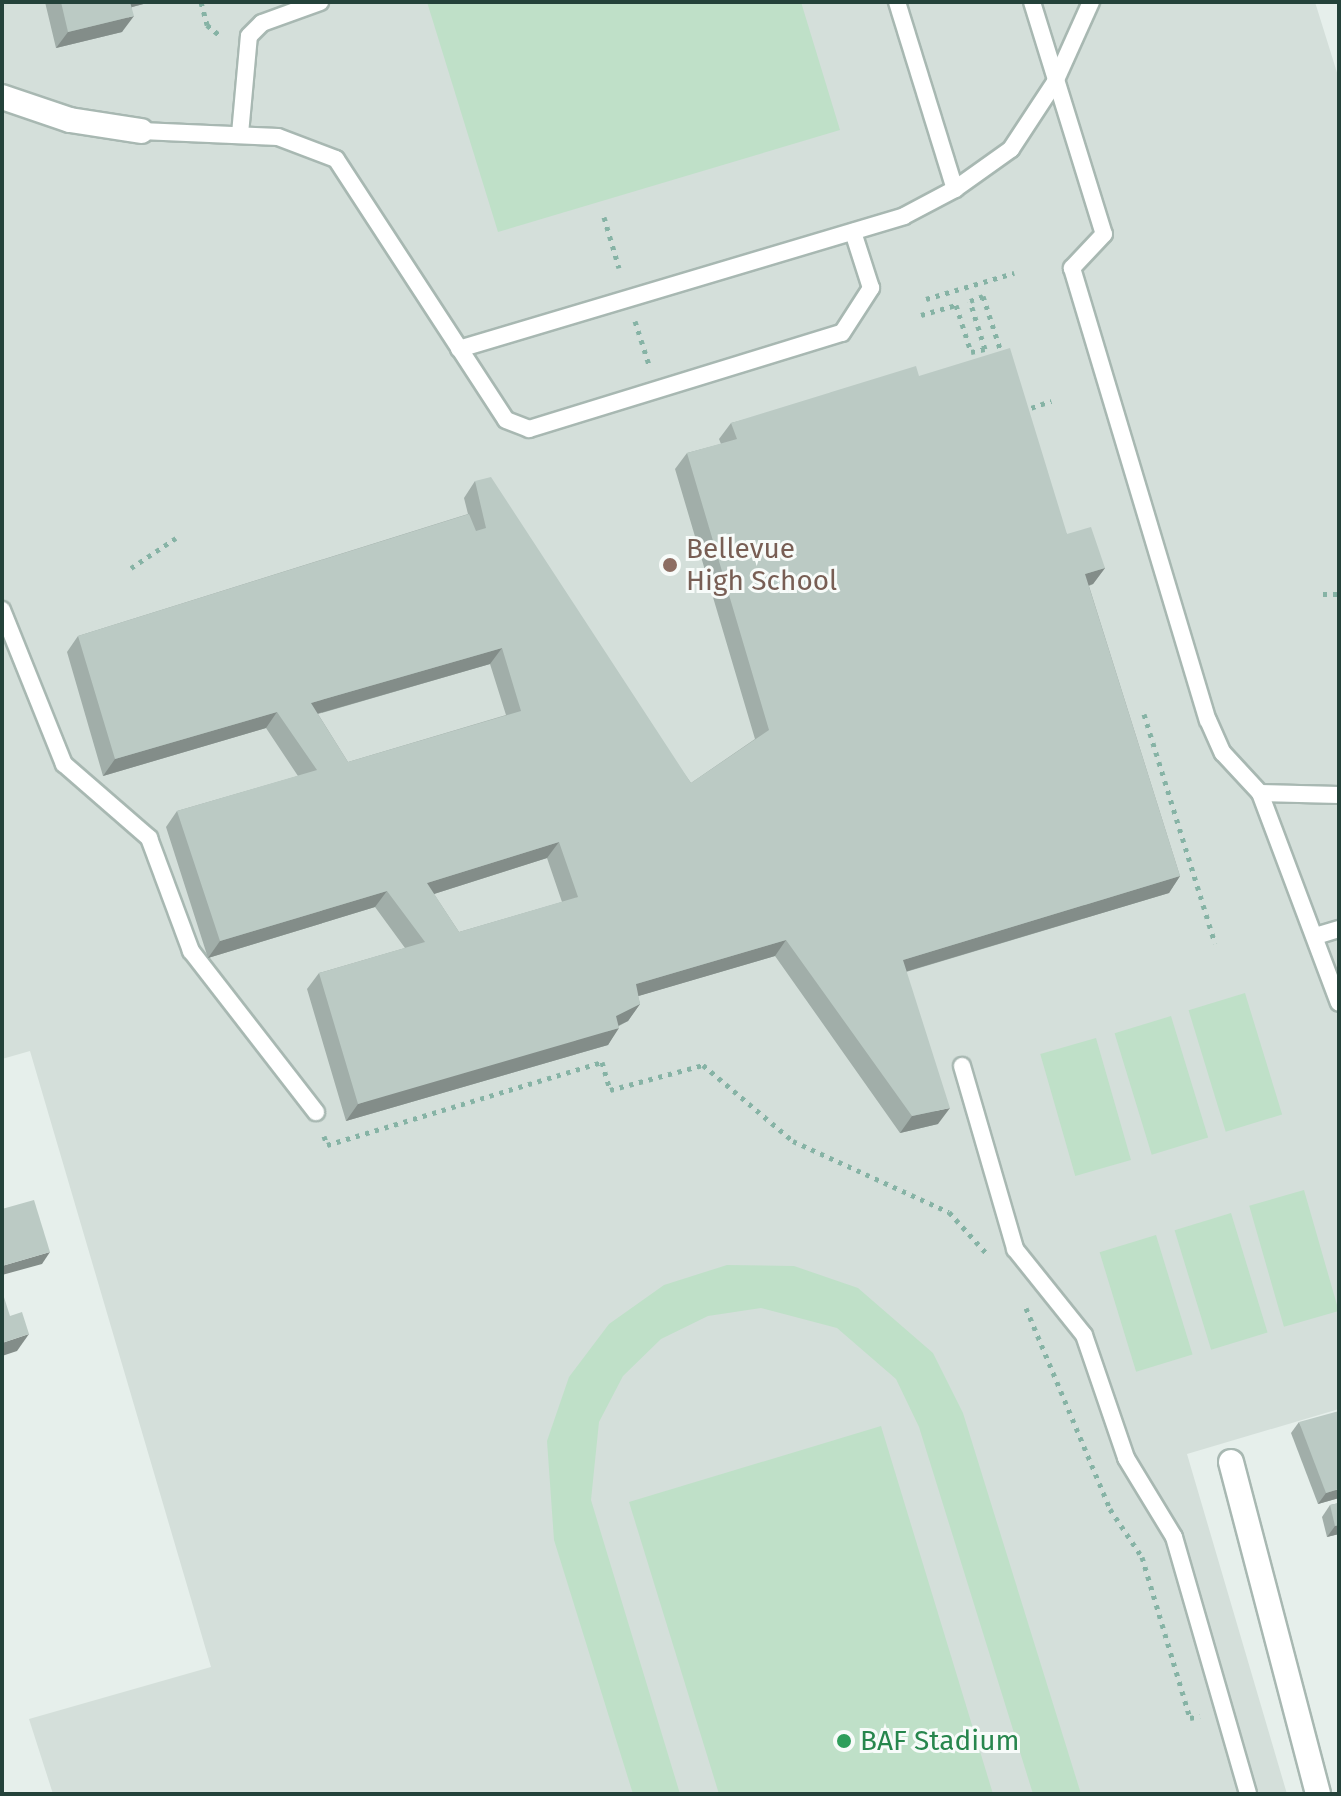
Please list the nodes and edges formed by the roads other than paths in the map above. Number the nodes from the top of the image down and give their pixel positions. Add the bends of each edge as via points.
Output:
1 (320, 2) edge
2 (897, 2) edge
3 (1032, 2) edge
4 (1091, 2) edge
5 (1055, 82) junction
6 (2, 97) edge
7 (141, 131) joint
8 (240, 134) junction
9 (955, 189) junction
10 (853, 232) junction
11 (459, 349) junction
12 (2, 610) edge
13 (1260, 793) junction
14 (1339, 795) edge
15 (1339, 929) edge
16 (1319, 935) junction
17 (1339, 1003) edge
18 (962, 1066) dead end
19 (316, 1112) road end
20 (1231, 1462) dead end
21 (1248, 1794) edge
22 (1318, 1794) edge

1 - 8 lane via 262,23 245,54
2 - 9 lane
3 - 5 lane
4 - 5 lane
5 - 9 lane via 1011,149
5 - 13 lane via 1104,234 1072,268 1208,720 1223,753
6 - 7 street via 70,120
7 - 8 lane
8 - 11 lane via 278,137 336,159
9 - 10 lane
10 - 11 lane
10 - 11 lane via 871,288 842,333 529,429 506,420
12 - 19 lane via 64,764 149,838 191,951
13 - 14 lane
13 - 16 lane via 1277,852
15 - 16 lane
16 - 17 lane
18 - 21 lane via 1015,1249 1084,1335 1126,1458 1174,1537
20 - 22 street

